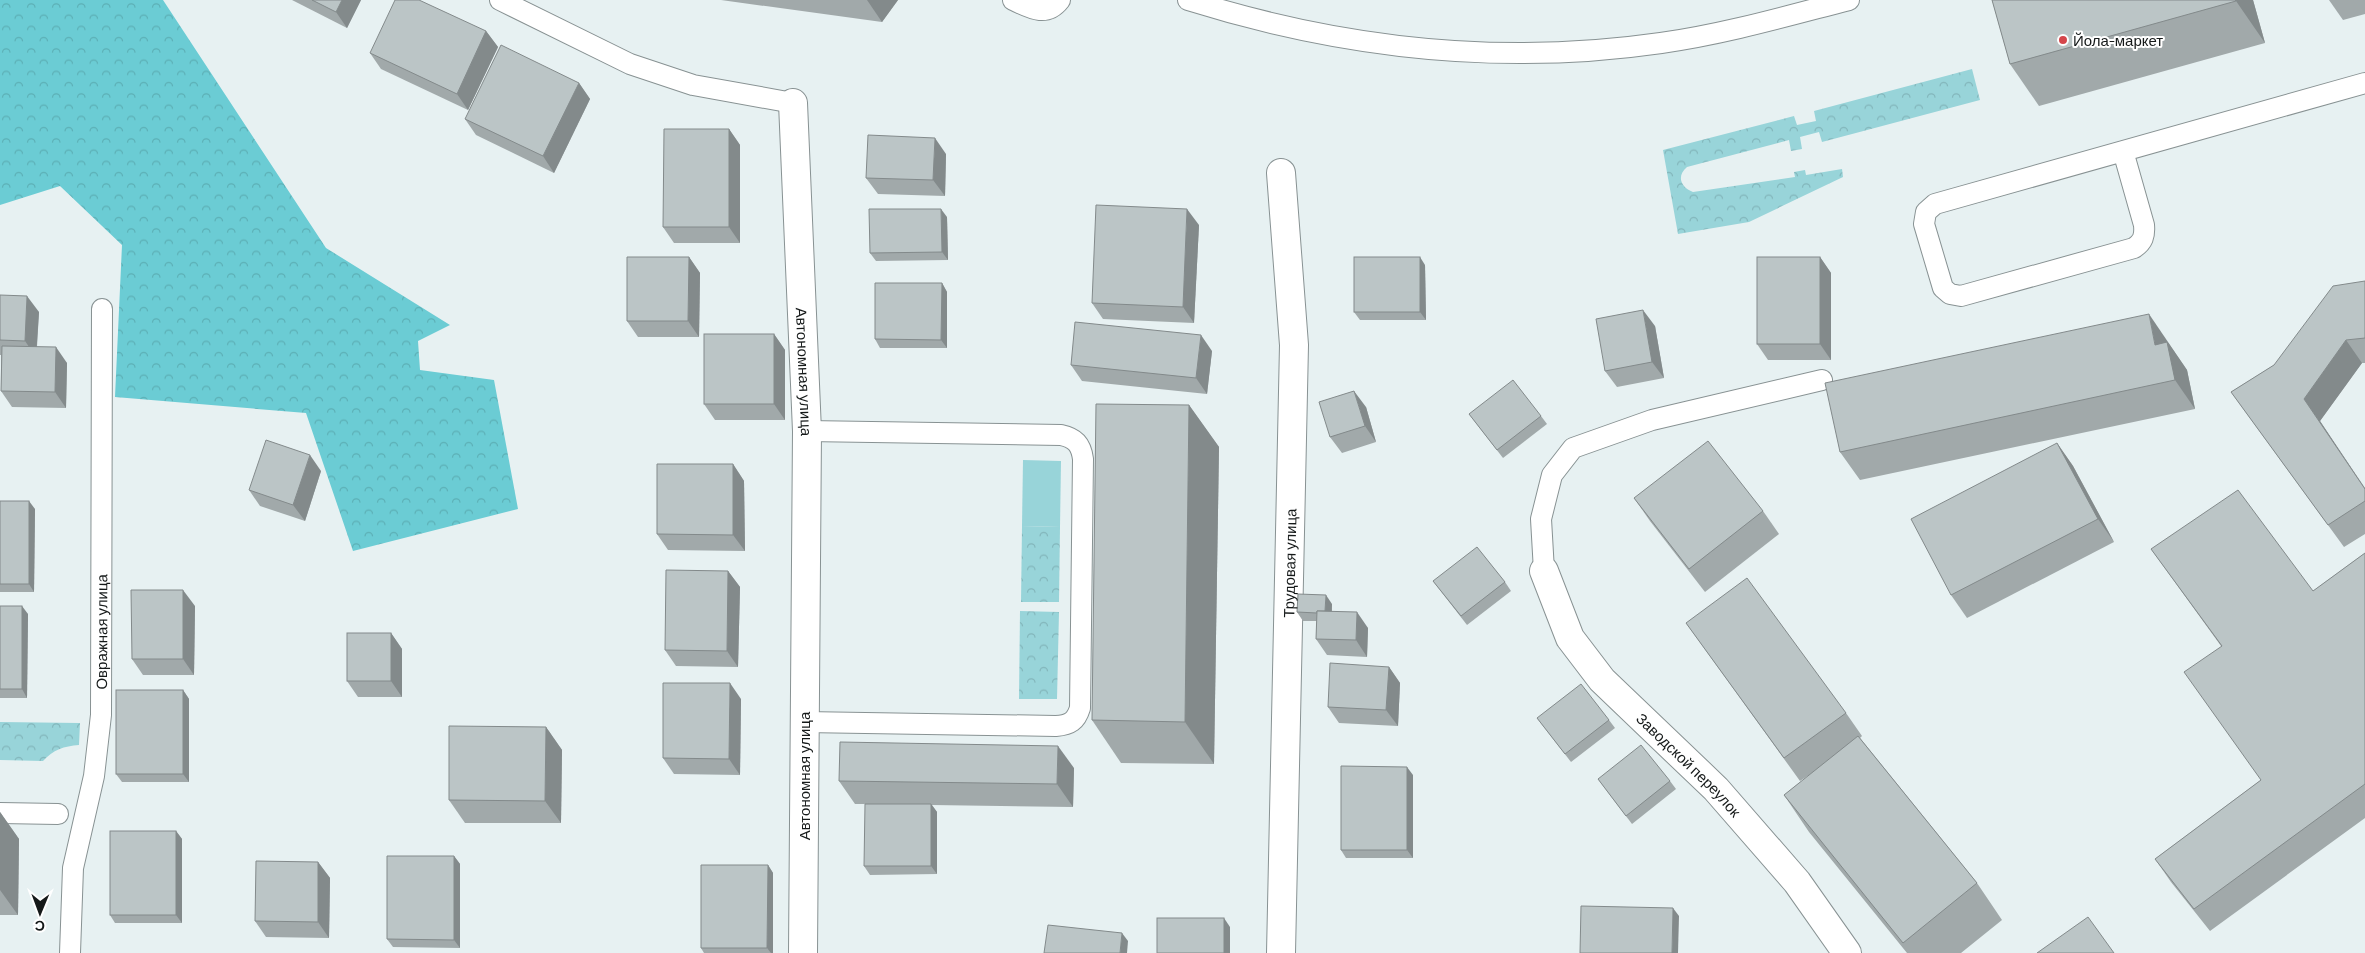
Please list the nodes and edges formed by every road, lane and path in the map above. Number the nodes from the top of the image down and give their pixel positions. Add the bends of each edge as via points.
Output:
1 (500, 0) edge
2 (1013, 0) edge
3 (1060, 0) edge
4 (1188, 0) edge
5 (1849, 0) edge
6 (2365, 83) edge
7 (793, 103) joint
8 (2123, 151) junction
9 (1281, 173) dead end
10 (102, 309) dead end
11 (1822, 380) dead end
12 (807, 431) junction
13 (1544, 571) joint
14 (804, 722) junction
15 (0, 813) edge
16 (58, 814) dead end
17 (70, 953) edge
18 (803, 953) edge
19 (1281, 953) edge
20 (1847, 953) edge

1 - 7 lane, Автономная улица via 630,64 693,85
2 - 3 lane via 1040,12 1053,8
4 - 5 lane via 1318,34 1396,46 1462,52 1538,53 1661,43 1779,20
6 - 8 lane
7 - 12 street, Автономная улица
8 - 8 lane via 1935,204 1926,212 1924,224 1943,288 1950,294 1961,296 2140,244 2145,234 2144,225
9 - 19 street, Трудовая улица via 1294,345
10 - 17 lane, Овражная улица via 101,716 94,776 73,868
11 - 13 lane via 1652,420 1573,448 1552,475 1541,519
12 - 14 street, Автономная улица
12 - 14 lane via 1061,435 1076,441 1083,459 1080,708 1073,722 1056,726
13 - 20 street, Заводской переулок via 1570,638 1602,680 1716,789 1797,882
14 - 18 street, Автономная улица
15 - 16 lane

